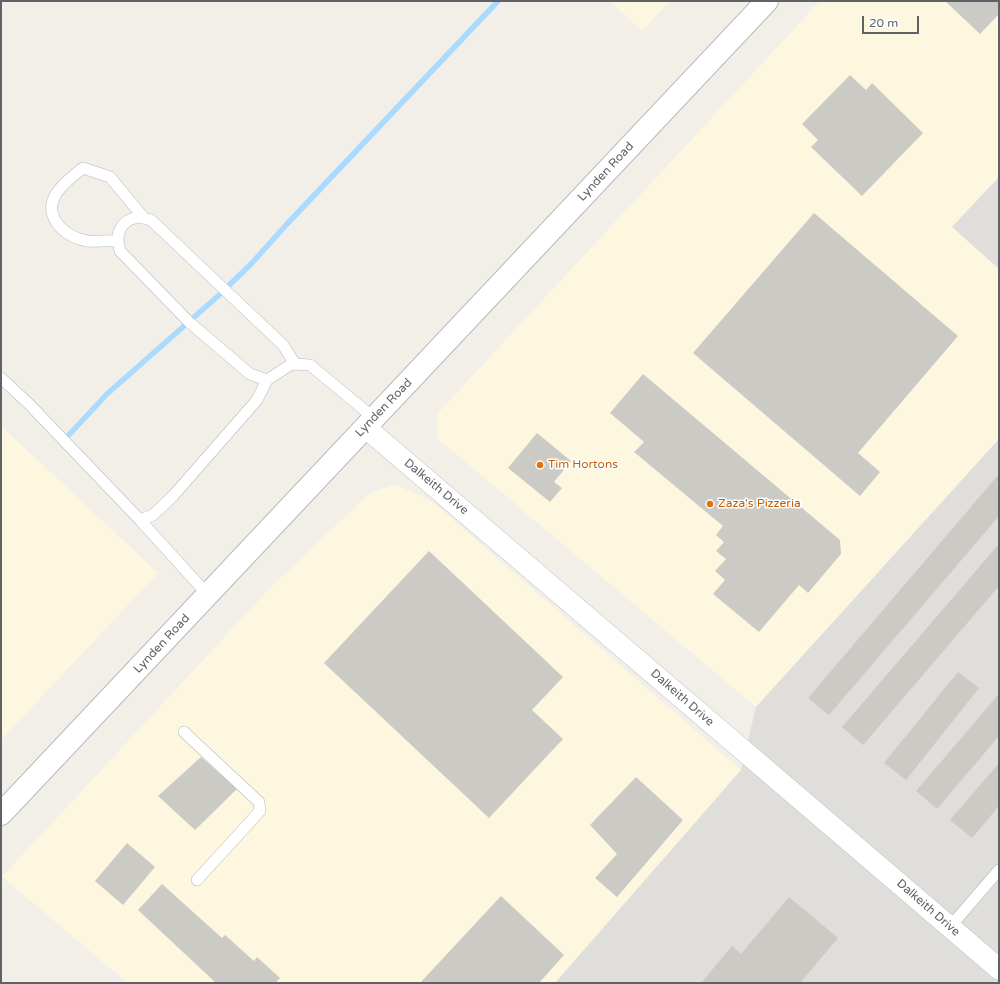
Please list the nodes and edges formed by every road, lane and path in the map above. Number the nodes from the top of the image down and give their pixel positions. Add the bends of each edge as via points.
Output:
1 (767, 1) edge
2 (144, 218) junction
3 (118, 240) junction
4 (295, 364) junction
5 (1, 378) edge
6 (267, 380) junction
7 (369, 422) junction
8 (140, 520) junction
9 (208, 595) junction
10 (184, 732) dead end
11 (1, 814) edge
12 (999, 870) edge
13 (197, 880) dead end
14 (950, 927) junction
15 (999, 969) edge

1 - 7 main road, Lynden Road
2 - 3 lane via 127,221 120,227
2 - 3 lane via 110,177 84,168 65,182 57,191 50,209 58,225 66,233 86,241
2 - 4 lane via 151,220 283,345
3 - 6 lane via 120,251 189,322 250,374
4 - 6 lane
4 - 7 lane via 310,365
5 - 8 lane
6 - 8 lane via 257,400 173,496 153,515
7 - 9 main road, Lynden Road
7 - 14 street, Dalkeith Drive
8 - 9 lane
9 - 11 main road, Lynden Road
10 - 13 lane via 259,802 260,811
12 - 14 lane
14 - 15 street, Dalkeith Drive

